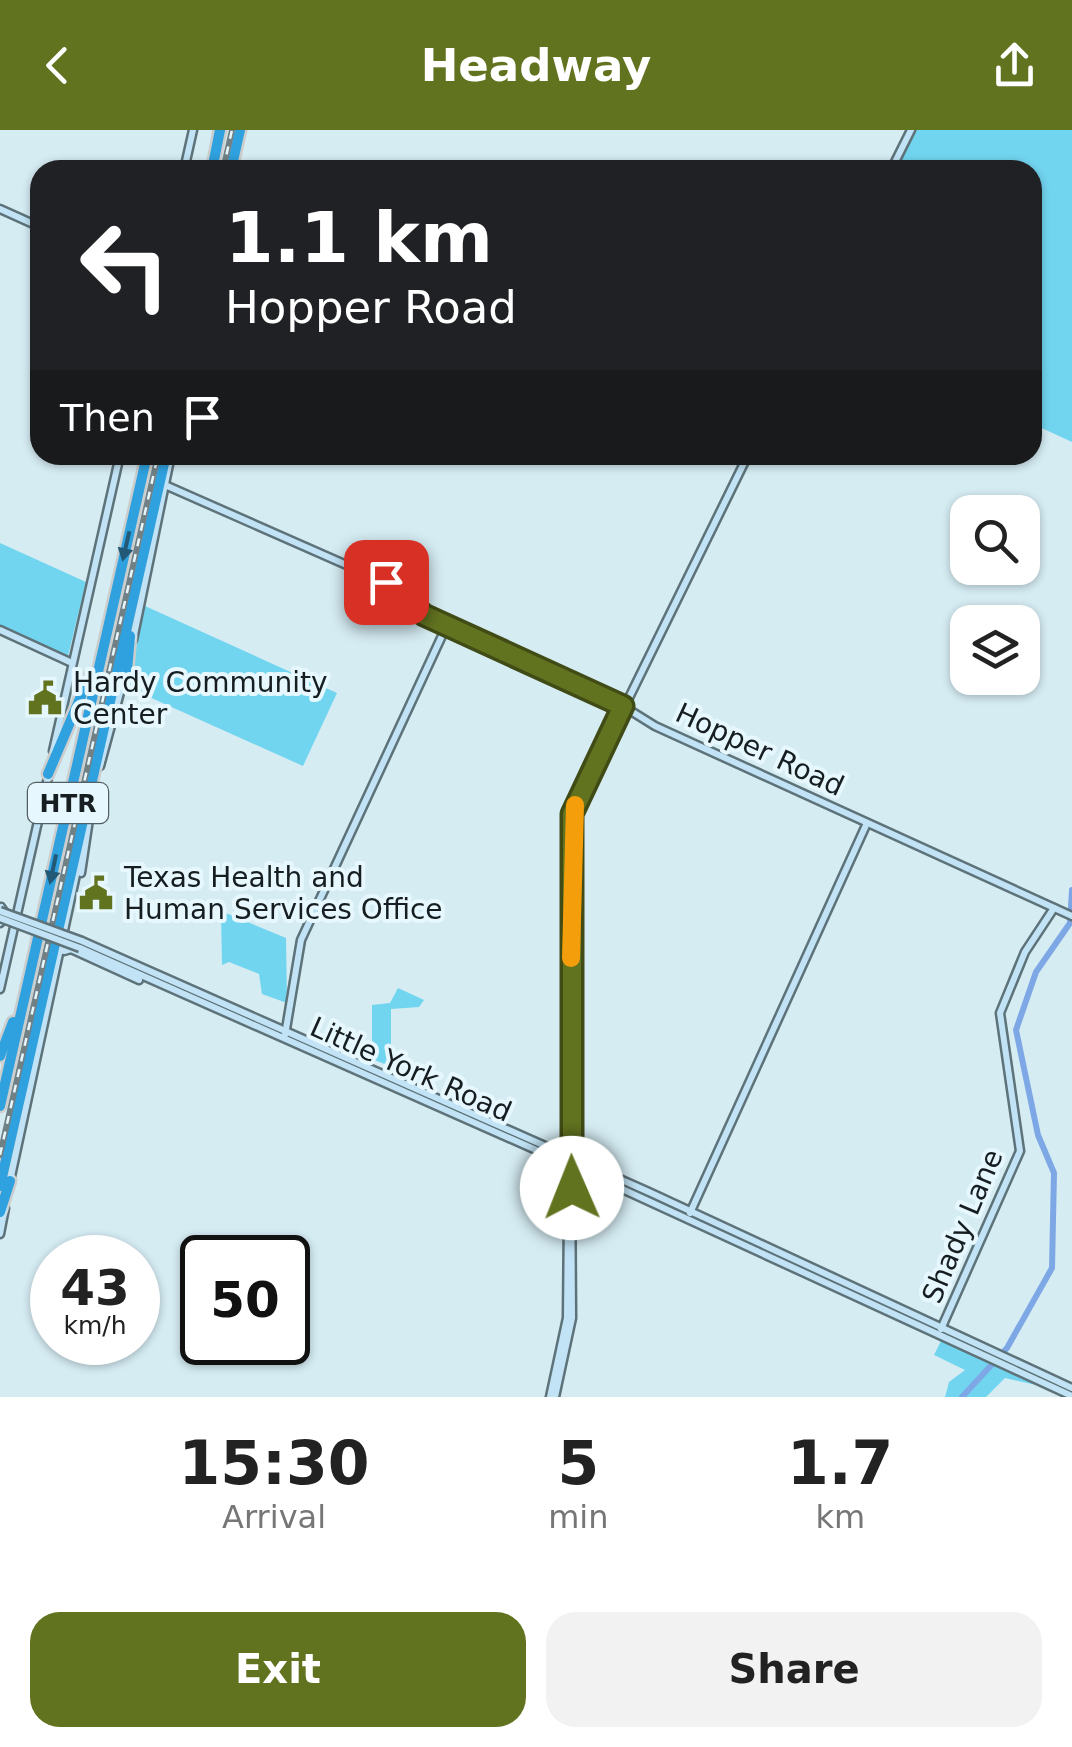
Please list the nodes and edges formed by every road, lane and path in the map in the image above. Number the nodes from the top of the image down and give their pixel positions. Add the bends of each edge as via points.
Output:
1 (193, 130) edge
2 (220, 130) edge
3 (242, 130) edge
4 (911, 130) edge
5 (186, 160) edge
6 (214, 160) edge
7 (235, 160) edge
8 (896, 160) edge
9 (0, 209) edge
10 (30, 222) edge
11 (118, 465) edge
12 (145, 465) edge
13 (166, 465) edge
14 (168, 465) edge
15 (743, 465) edge
16 (165, 484) junction
17 (148, 533) junction
18 (447, 624) junction
19 (0, 630) edge
20 (105, 637) junction
21 (72, 663) junction
22 (127, 670) junction
23 (623, 706) junction
24 (48, 774) junction
25 (92, 800) junction
26 (866, 823) junction
27 (34, 836) junction
28 (1057, 909) junction
29 (0, 915) edge
30 (1072, 916) edge
31 (12, 922) junction
32 (65, 935) junction
33 (79, 944) junction
34 (64, 951) junction
35 (0, 966) edge
36 (31, 969) junction
37 (0, 989) edge
38 (285, 1034) junction
39 (36, 1049) junction
40 (0, 1056) edge
41 (425, 1096) junction
42 (0, 1106) edge
43 (572, 1138) junction
44 (552, 1149) junction
45 (571, 1161) junction
46 (587, 1174) junction
47 (572, 1183) junction
48 (5, 1184) edge
49 (0, 1212) edge
50 (689, 1216) junction
51 (0, 1234) edge
52 (940, 1332) junction
53 (560, 1369) junction
54 (1071, 1392) edge
55 (552, 1397) edge

1 - 5 main road
2 - 6 highway
3 - 7 highway
4 - 8 main road
9 - 10 main road
11 - 21 main road
12 -> 20 highway, HTR
13 - 17 highway, HTR
14 - 16 main road
15 - 23 main road
16 - 18 main road, Hopper Road via 386,582 412,607
16 - 22 main road
17 - 22 highway
17 - 48 highway, HTR
18 - 23 main road, Hopper Road
18 - 38 main road via 301,940
19 - 21 main road
20 - 24 highway
20 -> 36 highway, HTR
21 - 24 main road
22 - 25 main road
23 - 26 main road, Hopper Road
23 - 43 main road via 572,814
24 - 27 main road
25 - 32 main road
25 - 32 main road
26 - 28 main road, Hopper Road
26 - 50 main road
27 - 31 main road
27 - 31 main road
28 - 30 main road, Hopper Road
28 - 52 main road, Shady Lane via 1025,952 1000,1021 1020,1151
29 - 31 main road, Little York Road, bridge
29 - 31 main road
31 - 32 main road, Little York Road, bridge
31 - 35 main road
31 - 37 main road
32 - 33 main road, Little York Road, bridge
32 - 34 main road
32 - 39 main road
33 - 34 main road
33 - 38 main road, Little York Road
34 - 39 main road
36 - 40 highway
36 - 42 highway, HTR
38 - 41 main road, Little York Road
39 - 48 main road
41 - 44 main road, Little York Road
41 - 45 main road, Little York Road
43 - 44 main road via 563,1149
43 - 45 main road
44 - 45 main road, Little York Road
45 - 46 main road, Little York Road
45 - 47 main road
45 - 50 main road, Little York Road
45 - 53 main road
46 - 47 main road
46 - 50 main road, Little York Road
47 - 53 main road via 572,1318
48 - 49 highway
48 - 51 main road
50 - 52 main road, Little York Road
52 - 54 main road, Little York Road
53 - 55 main road

